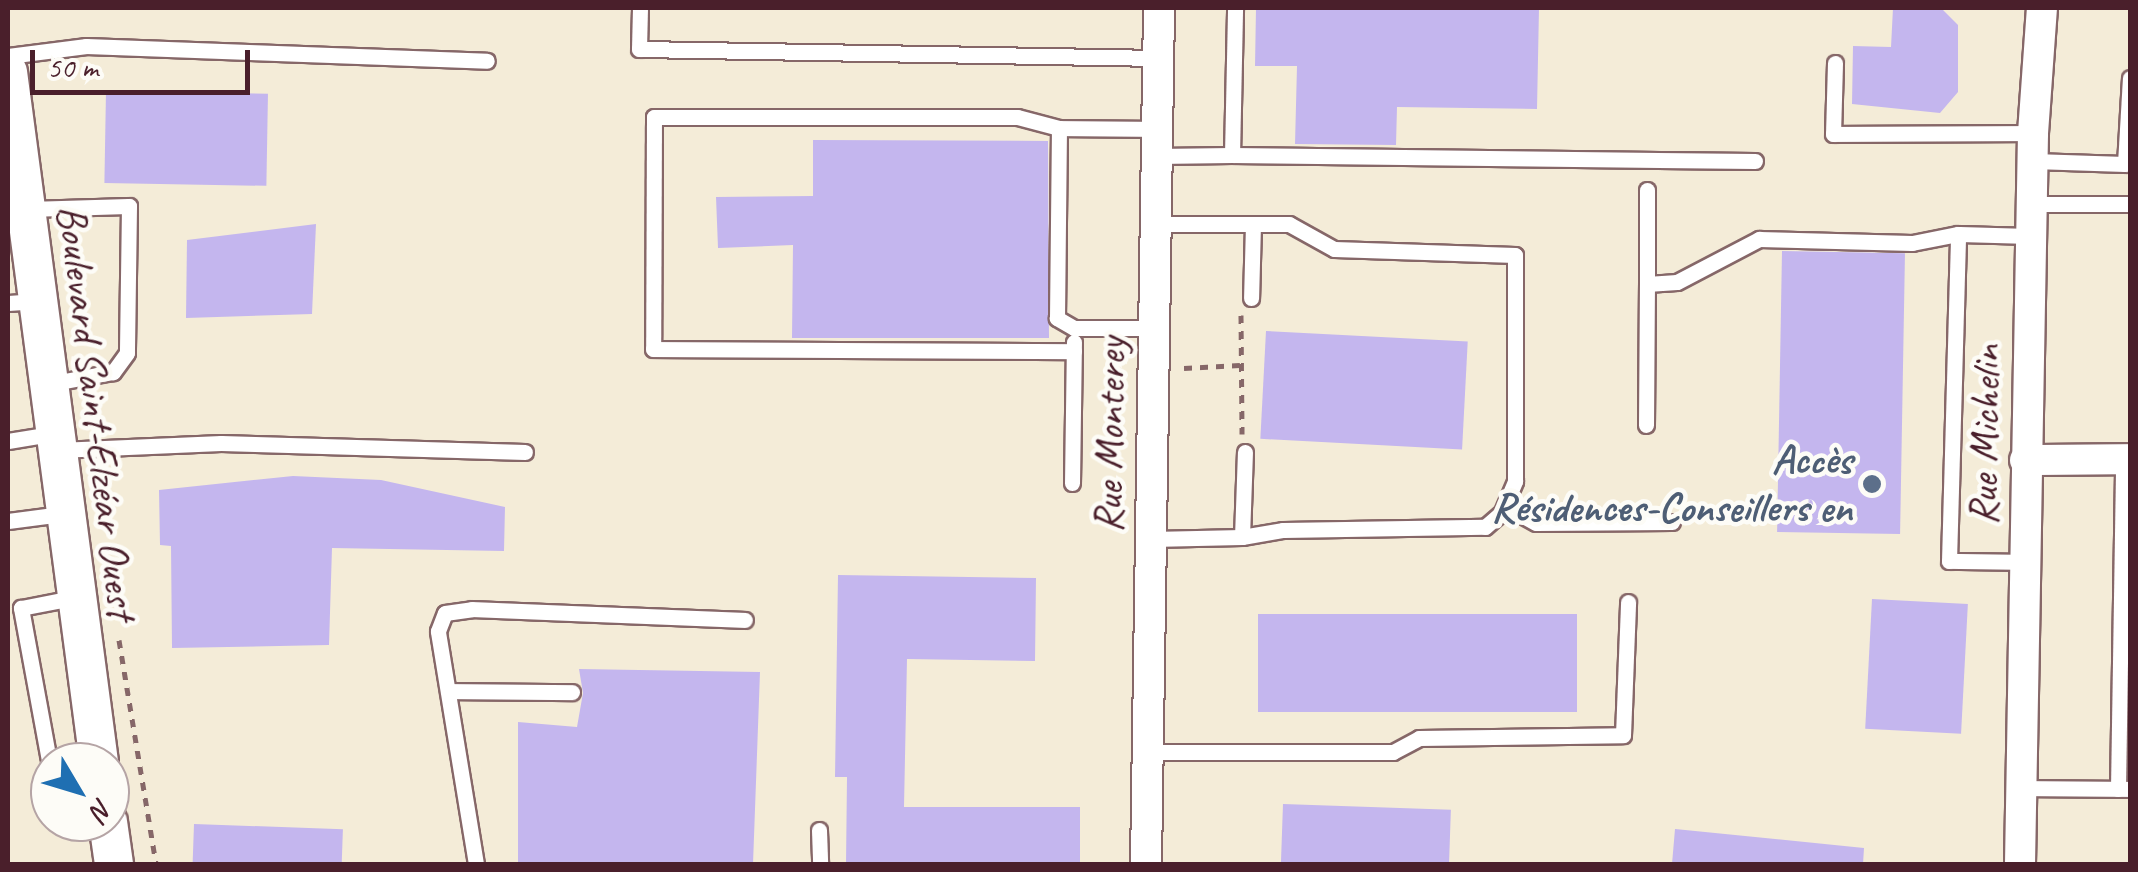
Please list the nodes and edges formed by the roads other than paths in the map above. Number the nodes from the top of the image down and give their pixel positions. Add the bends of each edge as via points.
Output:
1 (640, 8) edge
2 (1158, 8) edge
3 (1235, 8) edge
4 (2042, 8) edge
5 (8, 56) edge
6 (1158, 58) junction
7 (486, 61) dead end
8 (1835, 63) dead end
9 (8, 72) edge
10 (2130, 78) edge
11 (1059, 128) junction
12 (1157, 142) junction
13 (2033, 147) junction
14 (1232, 155) junction
15 (1754, 161) dead end
16 (2128, 162) edge
17 (1647, 190) dead end
18 (2032, 204) junction
19 (2130, 204) edge
20 (24, 208) junction
21 (1156, 224) junction
22 (1253, 224) junction
23 (1958, 234) junction
24 (2032, 236) junction
25 (1647, 284) junction
26 (1250, 298) dead end
27 (21, 302) edge
28 (1074, 328) junction
29 (1154, 328) junction
30 (1074, 351) junction
31 (45, 384) junction
32 (1646, 425) dead end
33 (8, 441) edge
34 (52, 442) junction
35 (525, 452) dead end
36 (1245, 452) dead end
37 (2127, 459) edge
38 (2026, 460) junction
39 (1072, 483) dead end
40 (1505, 506) junction
41 (62, 514) junction
42 (8, 521) edge
43 (1672, 522) dead end
44 (1242, 537) junction
45 (1151, 539) junction
46 (2024, 562) junction
47 (73, 598) junction
48 (1628, 602) dead end
49 (14, 605) edge
50 (746, 620) dead end
51 (448, 691) junction
52 (572, 692) dead end
53 (45, 742) edge
54 (96, 742) edge
55 (1148, 752) junction
56 (2021, 788) junction
57 (2124, 789) edge
58 (819, 830) dead end
59 (476, 864) edge
60 (820, 864) edge
61 (1146, 864) edge
62 (2020, 864) edge

1 - 6 lane via 639,48
2 - 6 street, Rue Monterey
3 - 14 lane
4 - 13 street, Rue Michelin
5 - 7 lane via 86,46
6 - 12 street, Rue Monterey
8 - 13 lane via 1834,134
9 - 20 street, Boulevard Saint-Elzéar Ouest
10 - 16 lane
11 - 12 lane
11 - 28 lane via 1057,318
11 - 30 lane via 1017,117 654,117 653,348
12 - 14 lane
12 - 21 street, Rue Monterey
13 - 16 lane
13 - 18 street, Rue Michelin
14 - 15 lane
17 - 25 lane
18 - 19 lane
18 - 24 street, Rue Michelin
20 - 27 street, Boulevard Saint-Elzéar Ouest
20 - 31 lane via 129,206 127,354 114,372
21 - 22 lane
21 - 29 street, Rue Monterey
22 - 26 lane
22 - 40 lane via 1289,224 1334,250 1515,255 1514,481
23 - 24 lane
23 - 25 lane via 1912,243 1758,239 1676,282
23 - 46 lane via 1949,561
24 - 38 street, Rue Michelin
25 - 32 lane
27 - 31 street, Boulevard Saint-Elzéar Ouest
28 - 29 lane
28 - 30 lane
29 - 45 street, Rue Monterey
30 - 39 lane
31 - 34 street, Boulevard Saint-Elzéar Ouest
33 - 34 lane
34 - 35 lane
34 - 41 street, Boulevard Saint-Elzéar Ouest
36 - 44 lane
37 - 38 street
37 - 57 lane
38 - 46 street, Rue Michelin
40 - 43 lane via 1536,524
40 - 44 lane via 1485,528 1283,530
41 - 42 lane
41 - 47 street, Boulevard Saint-Elzéar Ouest
44 - 45 lane
45 - 55 street, Rue Monterey
46 - 56 street, Rue Michelin
47 - 49 lane
47 - 54 street, Boulevard Saint-Elzéar Ouest
48 - 55 lane via 1623,735 1419,738 1393,752
49 - 53 lane
50 - 51 lane via 457,609 445,613 438,632
51 - 52 lane
51 - 59 lane
55 - 61 street, Rue Monterey
56 - 57 lane
56 - 62 street, Rue Michelin
58 - 60 lane

